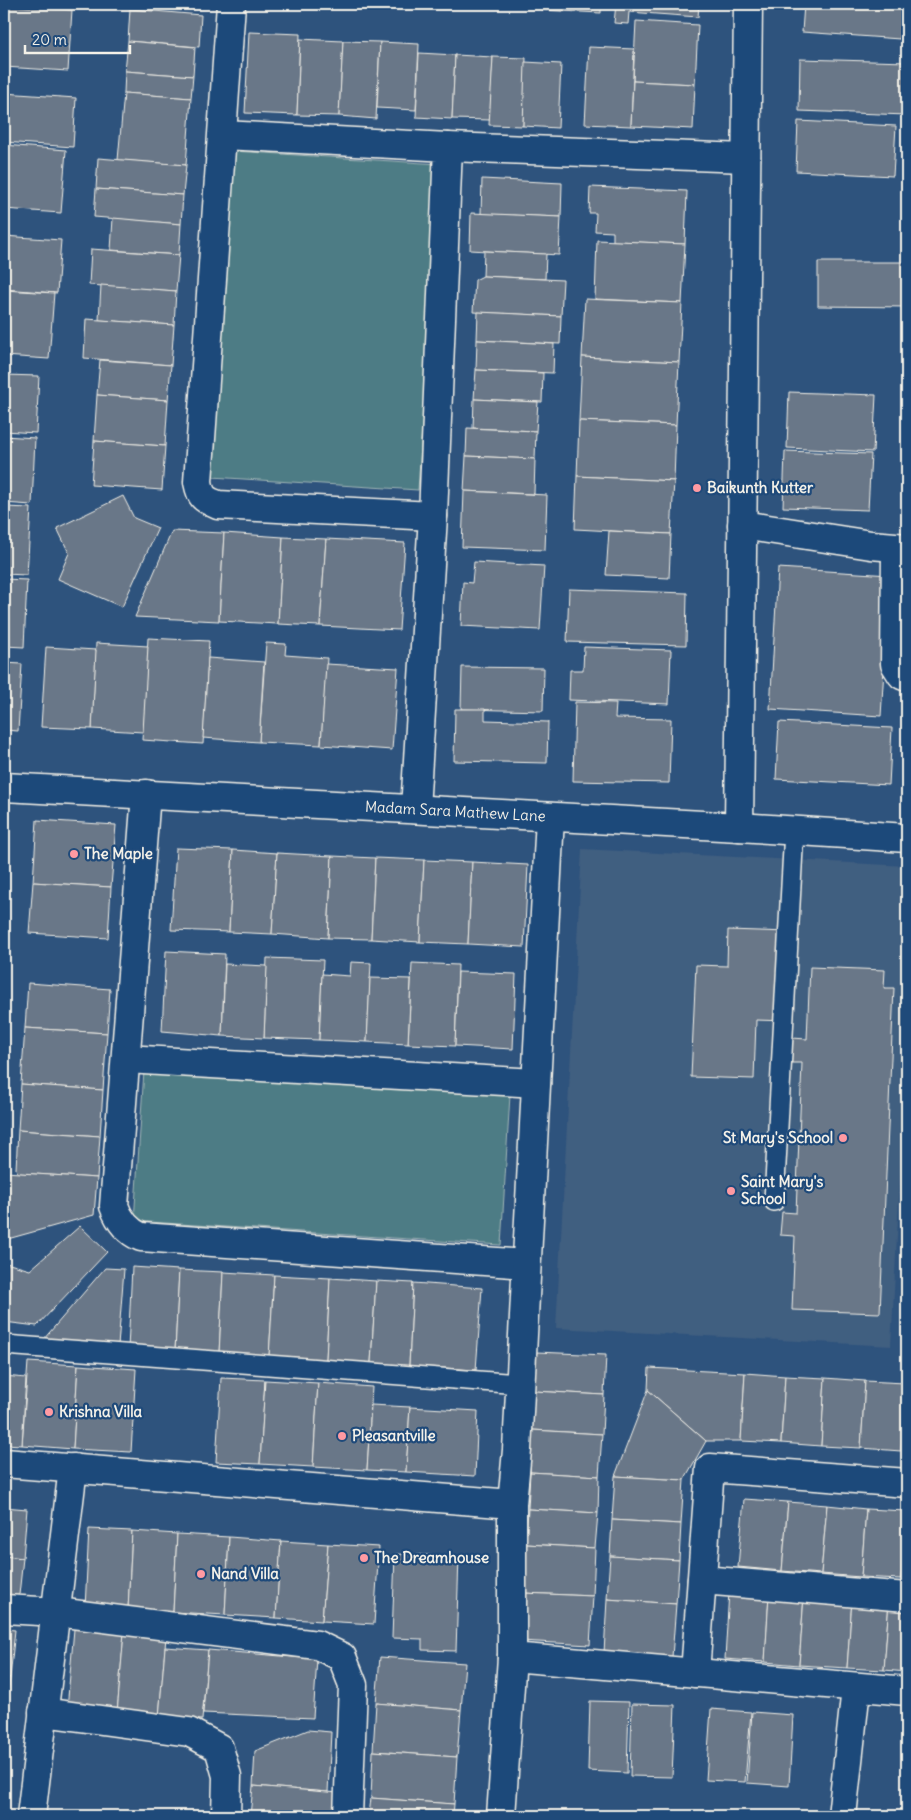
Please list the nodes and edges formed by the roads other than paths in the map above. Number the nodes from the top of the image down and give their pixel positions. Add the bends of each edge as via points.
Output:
1 (231, 4) edge
2 (748, 4) edge
3 (223, 135) junction
4 (448, 147) junction
5 (746, 158) junction
6 (433, 516) junction
7 (742, 525) junction
8 (902, 548) edge
9 (907, 677) edge
10 (4, 787) edge
11 (146, 794) junction
12 (415, 809) junction
13 (550, 817) junction
14 (739, 827) junction
15 (794, 830) junction
16 (907, 838) edge
17 (126, 1059) junction
18 (536, 1083) junction
19 (774, 1201) dead end
20 (526, 1264) junction
21 (4, 1345) edge
22 (520, 1384) junction
23 (4, 1463) edge
24 (73, 1468) junction
25 (905, 1475) edge
26 (512, 1504) junction
27 (702, 1580) junction
28 (907, 1597) edge
29 (4, 1609) edge
30 (57, 1612) junction
31 (512, 1657) junction
32 (695, 1673) junction
33 (856, 1688) junction
34 (907, 1691) edge
35 (43, 1712) junction
36 (31, 1816) edge
37 (226, 1816) edge
38 (348, 1816) edge
39 (501, 1816) edge
40 (842, 1816) edge

1 - 3 street
2 - 5 street
3 - 4 street
3 - 6 street via 198,482 200,494 218,505
4 - 5 street
4 - 6 street
5 - 7 street
6 - 12 street
7 - 8 street
7 - 14 street
8 - 9 street via 895,664
10 - 11 street, Madam Sara Mathew Lane
11 - 12 street, Madam Sara Mathew Lane
11 - 17 street
12 - 13 street, Madam Sara Mathew Lane
13 - 14 street, Madam Sara Mathew Lane
13 - 18 street
14 - 15 street, Madam Sara Mathew Lane
15 - 16 street, Madam Sara Mathew Lane
15 - 19 lane
17 - 18 street
17 - 20 street via 114,1206 131,1233 142,1237
18 - 20 street
20 - 22 street
21 - 22 lane
22 - 26 street
23 - 24 street
24 - 26 street
24 - 30 street
25 - 27 street via 710,1468
26 - 31 street
27 - 28 street
27 - 32 street
29 - 30 street
30 - 35 street
30 - 38 street via 317,1645 342,1657 353,1685
31 - 32 street
31 - 39 street
32 - 33 street
33 - 34 street
33 - 40 street
35 - 36 street
35 - 37 street via 189,1732 219,1748 227,1776

